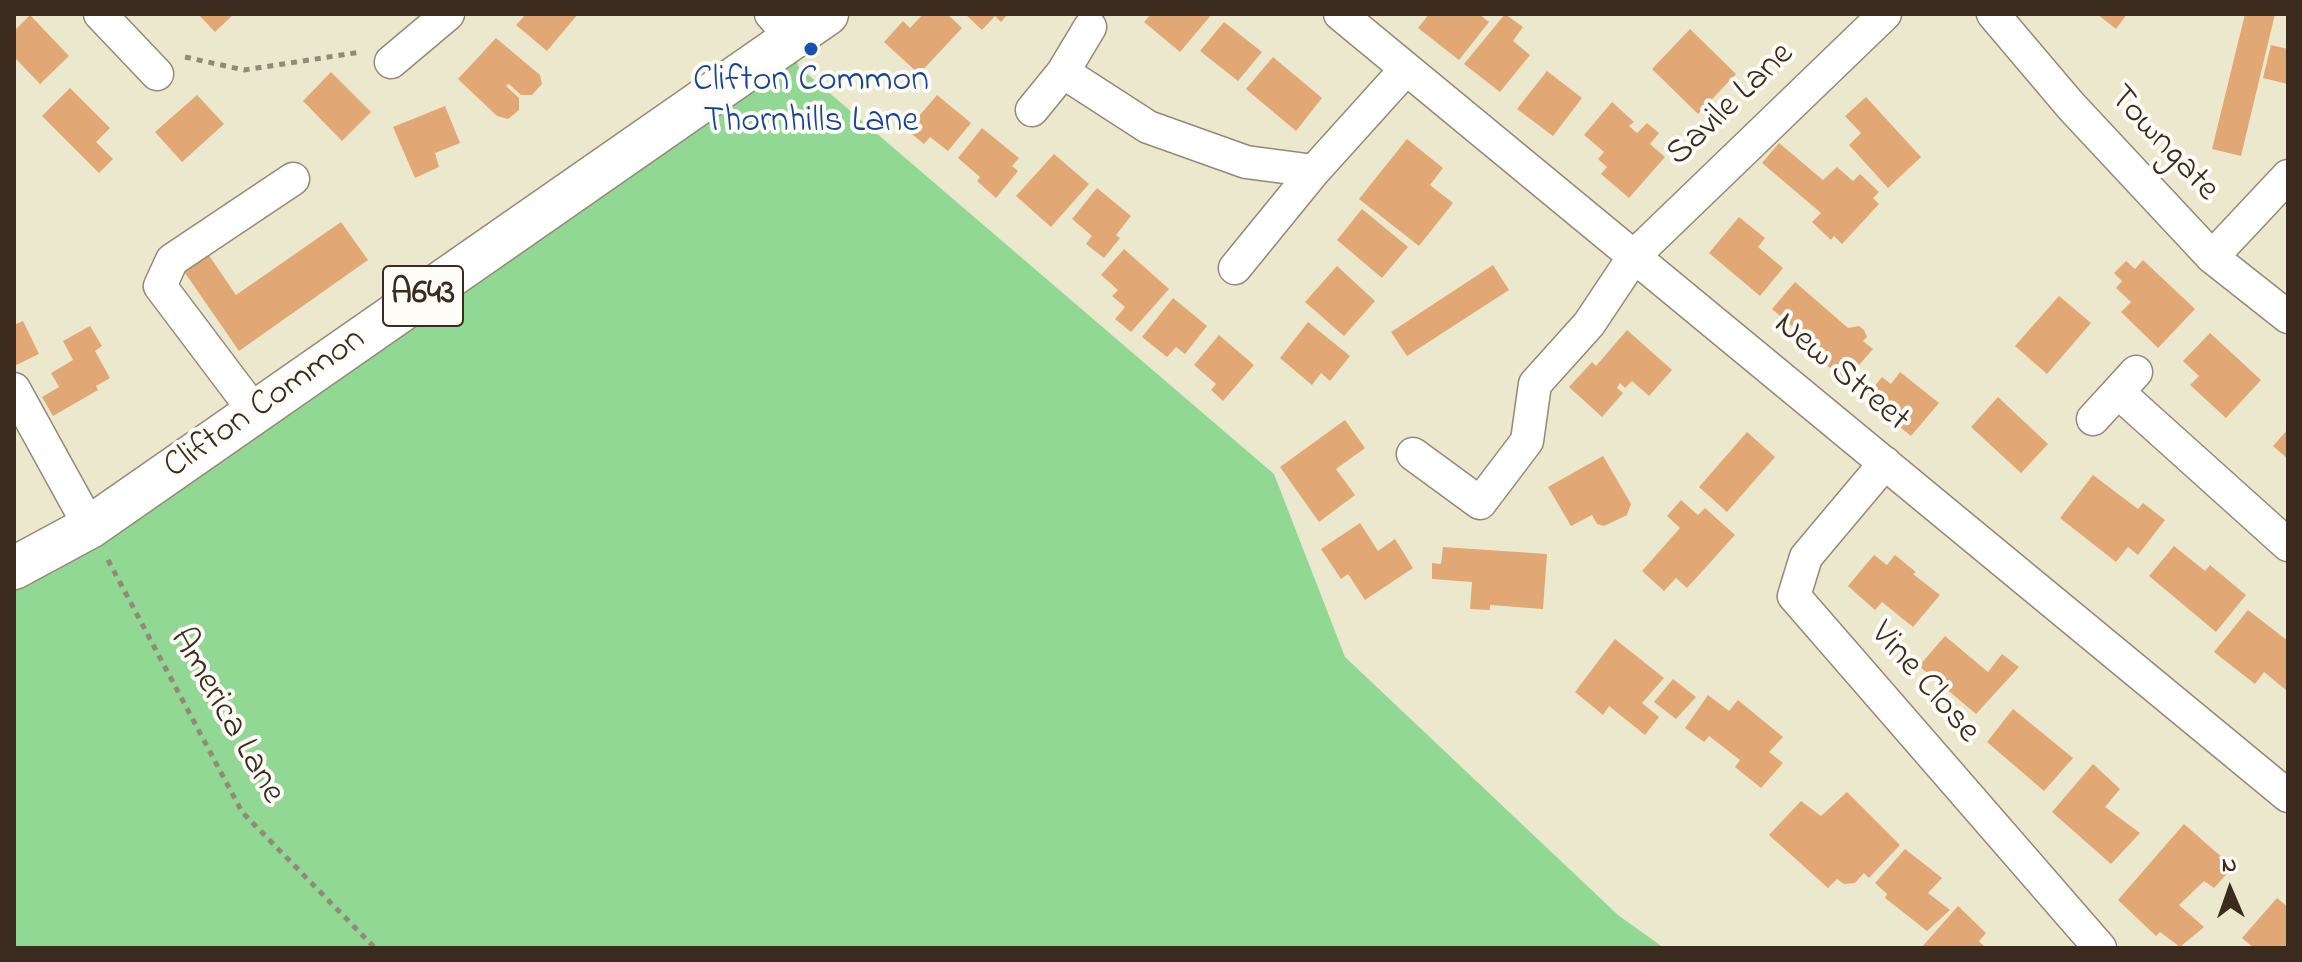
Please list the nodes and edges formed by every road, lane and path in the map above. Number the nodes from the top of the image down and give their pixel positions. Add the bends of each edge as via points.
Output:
1 (100, 14) edge
2 (448, 14) edge
3 (827, 14) edge
4 (1340, 14) edge
5 (1885, 14) edge
6 (1993, 14) edge
7 (782, 26) edge
8 (1090, 27) dead end
9 (391, 62) joint
10 (1406, 69) junction
11 (1063, 72) junction
12 (157, 74) joint
13 (1032, 110) dead end
14 (1314, 171) junction
15 (2288, 176) edge
16 (293, 179) dead end
17 (1635, 255) junction
18 (2212, 257) junction
19 (1235, 268) dead end
20 (2288, 317) edge
21 (14, 389) edge
22 (255, 412) junction
23 (2093, 419) dead end
24 (1413, 454) dead end
25 (1885, 463) junction
26 (90, 527) junction
27 (2288, 545) edge
28 (14, 568) edge
29 (2288, 796) edge
30 (375, 948) edge
31 (2100, 948) edge

1 - 12 street
2 - 9 street
3 - 7 main road, Clifton Common / A643
4 - 10 street, New Street
5 - 17 street, Savile Lane
6 - 18 street, Towngate
7 - 22 main road, Clifton Common / A643
8 - 11 street
9 - 12 path via 371,51 244,70 185,57
10 - 14 street
10 - 17 street, New Street
11 - 13 street
11 - 14 street via 1148,127 1246,162
14 - 19 street
15 - 18 street
16 - 22 street via 172,260 160,286
17 - 24 street, Savile Lane via 1589,324 1535,384 1527,441 1480,503
17 - 25 street, New Street
18 - 20 street, Towngate
21 - 26 street
22 - 26 main road, Clifton Common / A643
23 - 27 street via 2127,382
25 - 29 street, New Street
25 - 31 street, Vine Close via 1806,557 1794,596
26 - 28 main road, Clifton Common / A643
26 - 30 path, America Lane via 242,812

